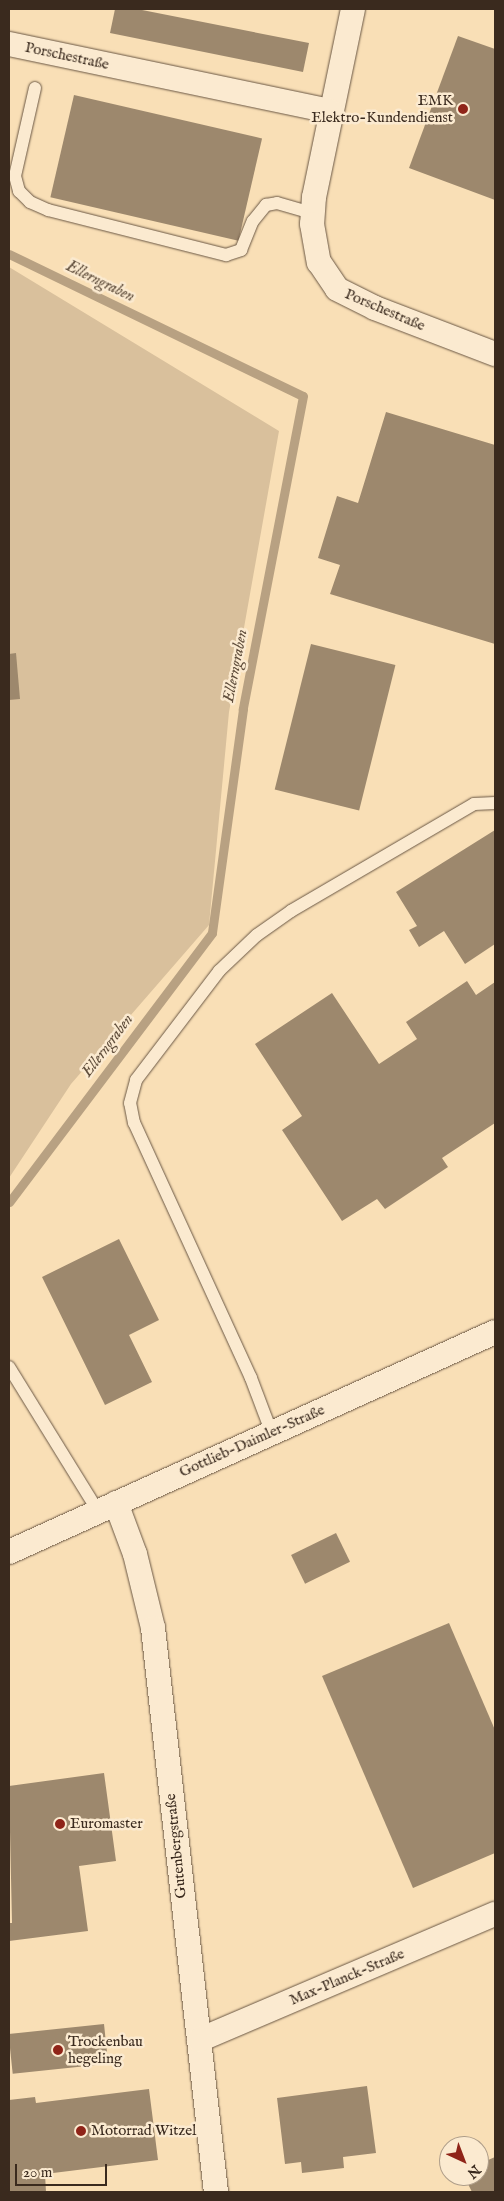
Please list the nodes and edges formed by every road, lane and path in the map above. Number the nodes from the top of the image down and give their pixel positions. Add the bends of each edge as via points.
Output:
1 (353, 9) edge
2 (9, 44) edge
3 (35, 88) dead end
4 (330, 111) junction
5 (313, 213) junction
6 (495, 354) edge
7 (495, 803) edge
8 (495, 1332) edge
9 (9, 1367) edge
10 (272, 1431) junction
11 (107, 1507) junction
12 (9, 1552) edge
13 (495, 1914) edge
14 (199, 2040) junction
15 (216, 2192) edge

1 - 4 street, Porschestraße
2 - 4 street, Porschestraße
3 - 5 lane via 14,176 20,191 30,202 48,210 226,255 241,250 252,221 266,205 277,204
4 - 5 street, Porschestraße
5 - 6 street, Porschestraße via 319,262 337,289 375,308
7 - 10 lane via 474,804 291,911 257,935 219,971 136,1080 130,1103 134,1123 251,1378
8 - 10 street, Gottlieb-Daimler-Straße
9 - 11 lane
10 - 11 street, Gottlieb-Daimler-Straße
11 - 12 street, Gottlieb-Daimler-Straße
11 - 14 street, Gutenbergstraße via 135,1554 153,1628
13 - 14 street, Max-Planck-Straße
14 - 15 street, Gutenbergstraße

